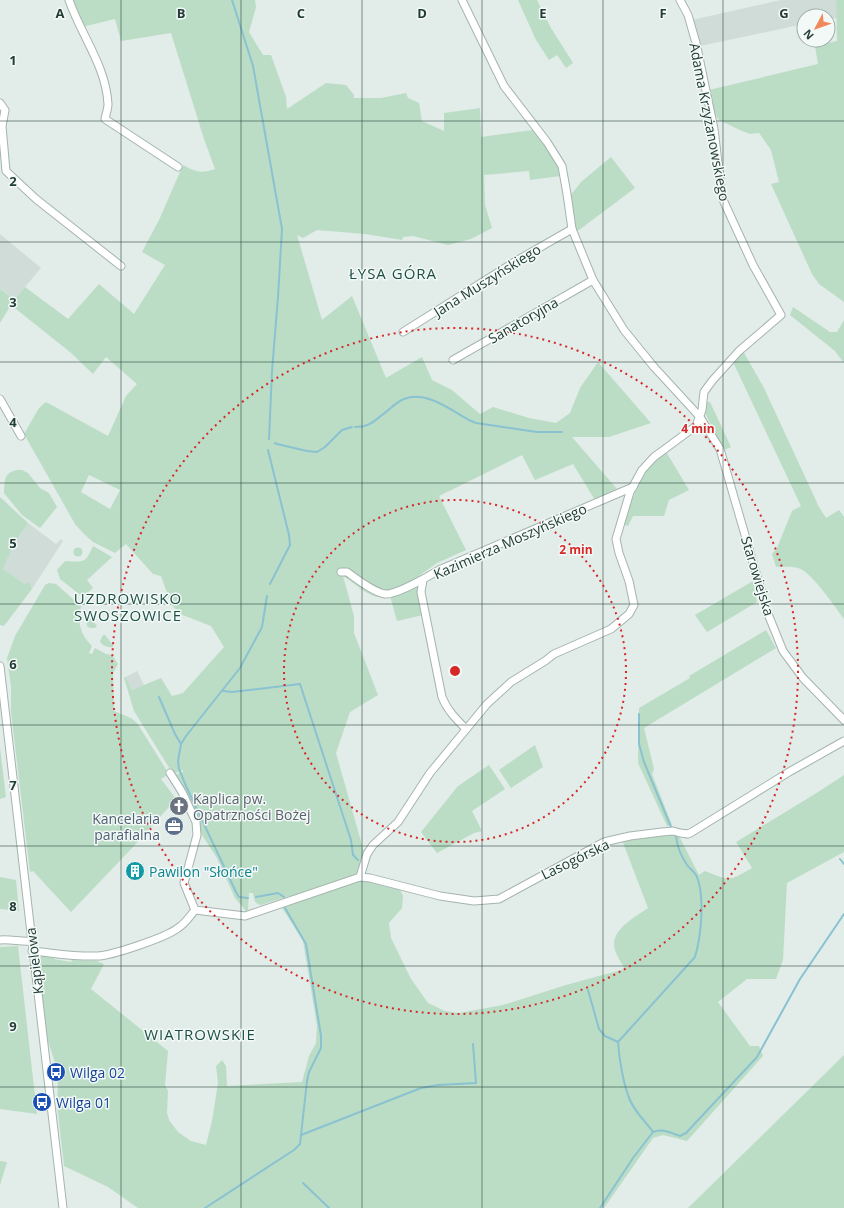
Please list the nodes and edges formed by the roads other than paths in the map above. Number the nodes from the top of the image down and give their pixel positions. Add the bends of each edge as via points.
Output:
1 (69, 0) edge
2 (462, 0) edge
3 (680, 0) edge
4 (0, 103) edge
5 (178, 167) dead end
6 (572, 229) junction
7 (121, 266) dead end
8 (593, 280) junction
9 (404, 332) dead end
10 (453, 360) dead end
11 (0, 399) edge
12 (700, 417) junction
13 (21, 436) dead end
14 (633, 486) junction
15 (341, 572) dead end
16 (423, 580) junction
17 (0, 666) edge
18 (844, 720) edge
19 (466, 729) junction
20 (844, 741) edge
21 (170, 773) dead end
22 (360, 877) junction
23 (195, 910) junction
24 (0, 940) edge
25 (31, 941) junction
26 (32, 950) junction
27 (63, 1208) edge

1 - 5 street via 102,70 108,104 105,119
2 - 6 street, Starowiejska via 504,86 562,166
3 - 12 street, Adama Krzyżanowskiego via 688,15 696,43 714,129 724,202 753,265 781,315 739,351 712,381 704,392
4 - 7 street via 5,110 2,126 6,171 36,199
6 - 8 street, Starowiejska
6 - 9 street, Jana Muszyńskiego
8 - 10 street, Sanatoryjna
8 - 12 street, Starowiejska via 624,330
11 - 13 street
12 - 14 street via 696,426 654,457 642,470
12 - 18 street, Starowiejska via 720,448 768,614 783,651 803,678
14 - 16 street, Kazimierza Moszyńskiego via 439,570
14 - 19 street via 616,538 634,606 611,628 554,654 511,682 487,704
15 - 16 street via 346,572 376,591 387,594
16 - 19 street, Kazimierza Moszyńskiego via 421,592 442,697 452,715
17 - 25 street, Kąpielowa
19 - 22 street via 430,773 398,822 373,845 367,854
20 - 22 street, Lasogórska via 688,834 672,831 604,842 499,899 474,901 440,896
21 - 23 street via 196,822 196,835 184,883
22 - 23 street via 246,916
23 - 26 street via 178,928 153,940 108,954 76,955
24 - 25 street
25 - 26 street, Kąpielowa
26 - 27 street, Kąpielowa

